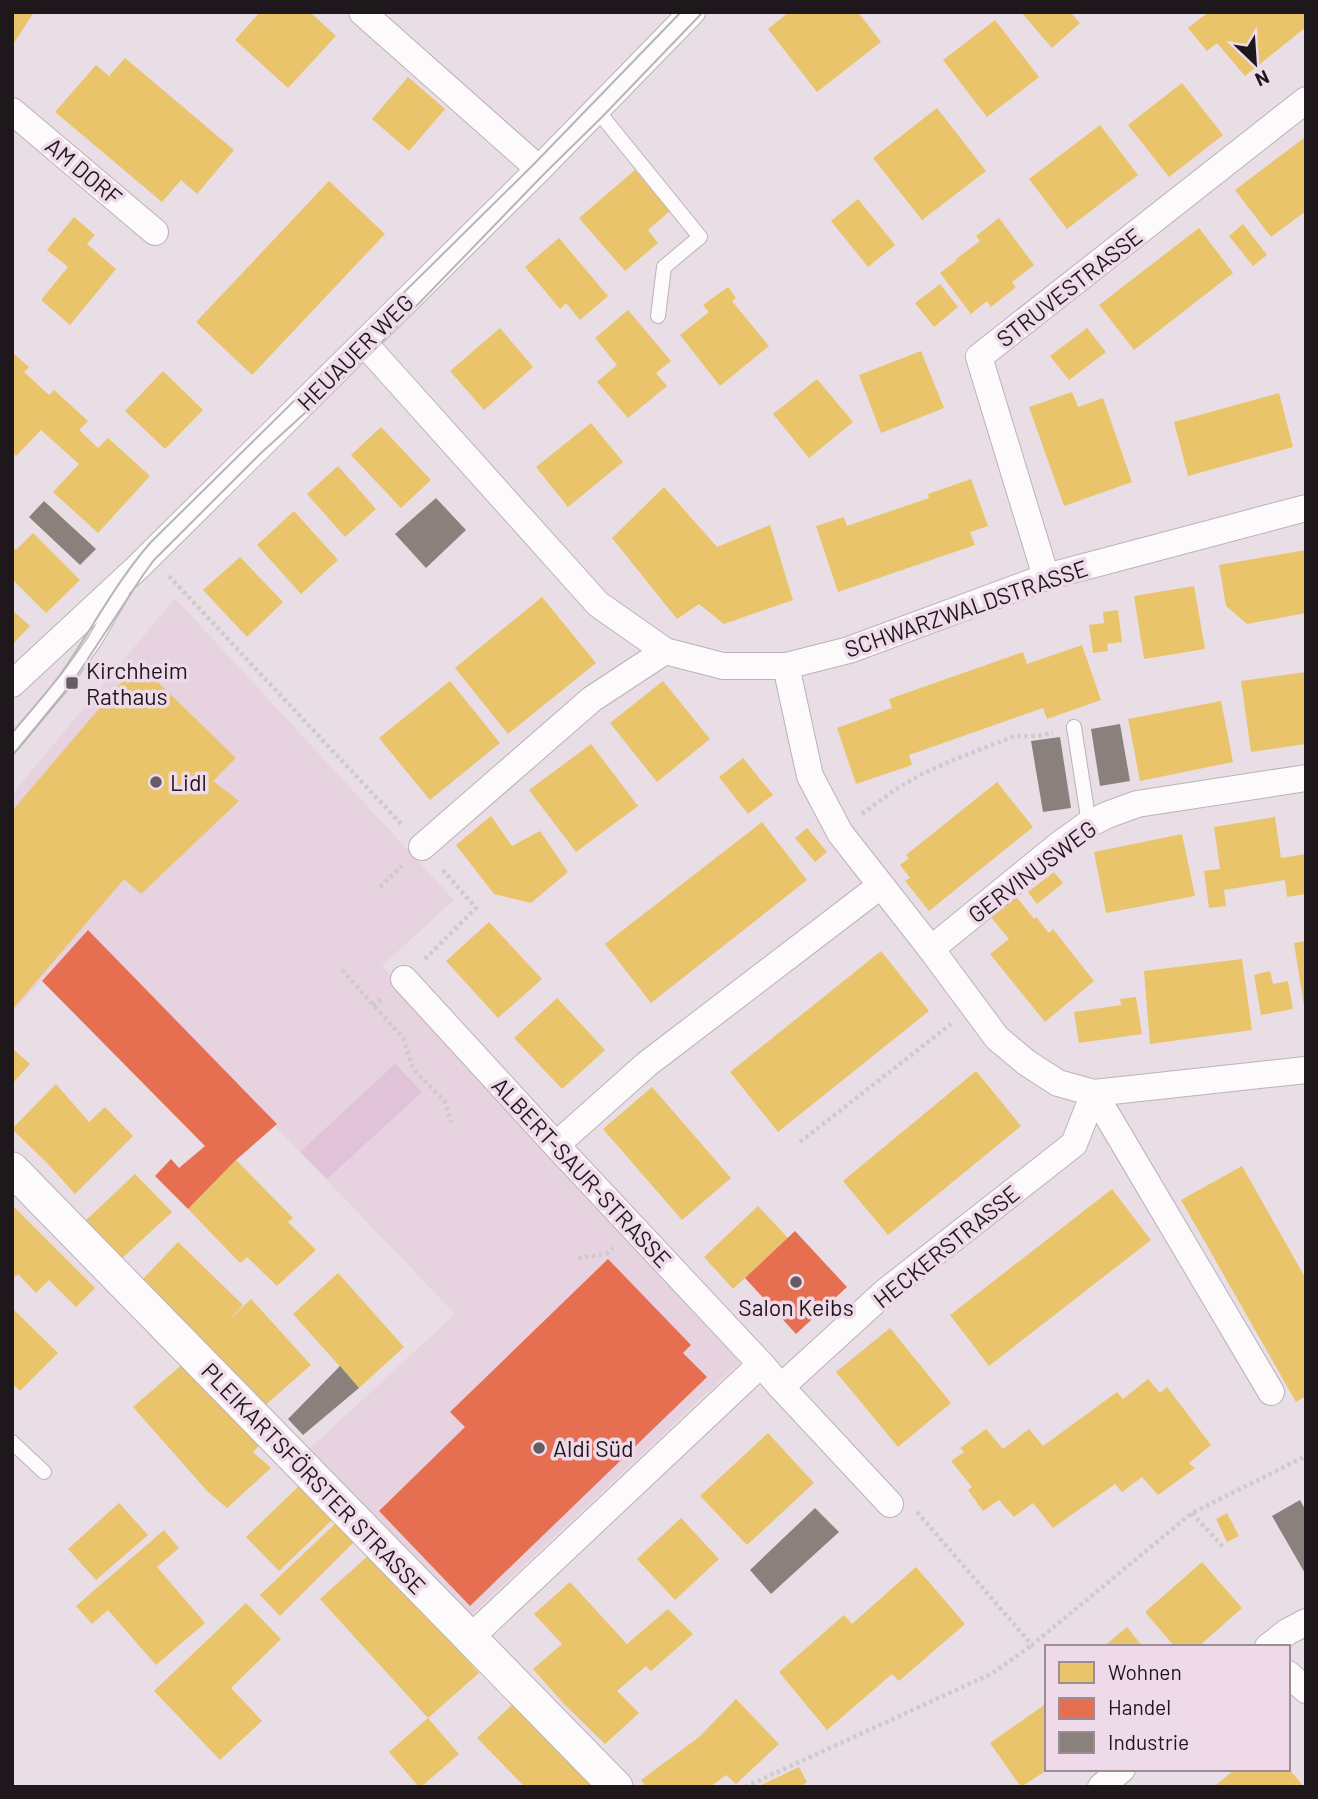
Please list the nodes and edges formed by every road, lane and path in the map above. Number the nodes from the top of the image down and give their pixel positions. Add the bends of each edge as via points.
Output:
1 (362, 12) edge
2 (692, 12) edge
3 (1306, 100) edge
4 (597, 110) junction
5 (12, 111) edge
6 (539, 169) junction
7 (155, 232) dead end
8 (658, 316) dead end
9 (364, 343) junction
10 (1306, 508) edge
11 (144, 560) junction
12 (1046, 577) junction
13 (665, 651) junction
14 (786, 666) junction
15 (12, 684) edge
16 (1074, 727) joint
17 (12, 745) edge
18 (1306, 778) edge
19 (1089, 824) junction
20 (840, 833) junction
21 (422, 847) junction
22 (880, 886) junction
23 (380, 887) dead end
24 (931, 949) junction
25 (342, 970) dead end
26 (404, 978) joint
27 (973, 1006) junction
28 (1303, 1076) edge
29 (1094, 1093) junction
30 (451, 1122) dead end
31 (800, 1142) dead end
32 (556, 1146) junction
33 (12, 1169) edge
34 (761, 1364) junction
35 (781, 1387) junction
36 (1271, 1392) dead end
37 (12, 1442) edge
38 (1306, 1456) edge
39 (44, 1472) dead end
40 (890, 1504) joint
41 (1192, 1513) junction
42 (1223, 1547) dead end
43 (1306, 1622) edge
44 (470, 1638) junction
45 (1032, 1645) junction
46 (1271, 1645) edge
47 (1290, 1676) edge
48 (1306, 1690) edge
49 (1120, 1771) edge
50 (616, 1787) edge
51 (745, 1787) edge
52 (1101, 1787) edge

1 - 6 street
2 - 4 street, HEUAUER WEG
3 - 12 street, STRUVESTRASSE via 979,357
4 - 6 street, HEUAUER WEG
4 - 8 lane via 700,237 664,267
5 - 7 street, AM DORF
6 - 9 street, HEUAUER WEG
9 - 11 street, HEUAUER WEG
9 - 13 street, SCHWARZWALDSTRASSE via 598,604
10 - 12 street, SCHWARZWALDSTRASSE
11 - 15 street, HEUAUER WEG
11 - 17 lane via 94,642
11 - 21 path
12 - 14 street, SCHWARZWALDSTRASSE via 849,650
13 - 14 street, SCHWARZWALDSTRASSE via 723,666
13 - 21 street via 592,699
14 - 20 street via 810,776
16 - 19 lane
16 - 20 path via 1015,736 932,769 896,789
18 - 19 street, GERVINUSWEG via 1137,804
19 - 24 street, GERVINUSWEG
20 - 22 street
21 - 23 path
21 - 26 path via 476,908
22 - 24 street
22 - 32 street via 647,1064
24 - 27 street
25 - 30 path via 403,1038 413,1069 446,1102
26 - 32 street, ALBERT-SAUR-STRASSE
27 - 29 street via 998,1038 1027,1063 1058,1083
27 - 31 path
28 - 29 street
29 - 35 street, HECKERSTRASSE via 1074,1144 885,1292
29 - 36 street
32 - 34 street, ALBERT-SAUR-STRASSE
33 - 44 street, PLEIKARTSFÖRSTER STRASSE
34 - 35 street, ALBERT-SAUR-STRASSE
34 - 44 street
35 - 40 street, ALBERT-SAUR-STRASSE
37 - 39 lane
38 - 41 path
40 - 45 path via 914,1508
41 - 42 path
41 - 45 path
43 - 46 street
44 - 50 street, PLEIKARTSFÖRSTER STRASSE
45 - 51 path via 993,1673
47 - 48 street
49 - 52 street

